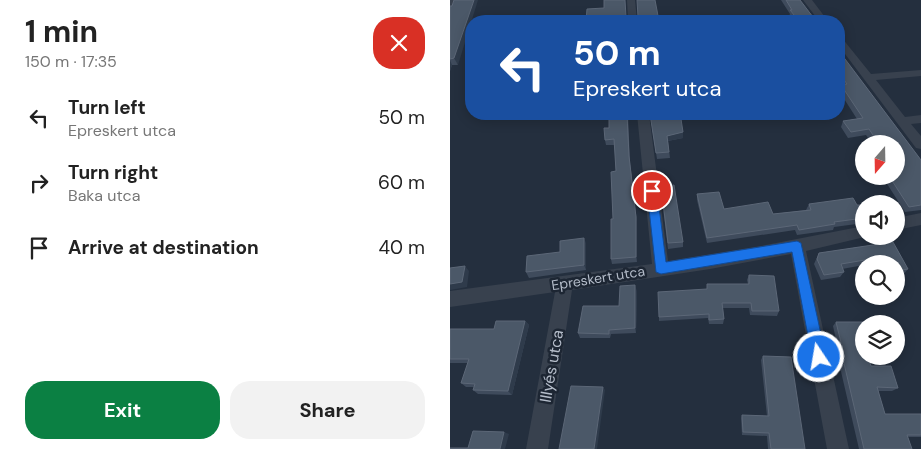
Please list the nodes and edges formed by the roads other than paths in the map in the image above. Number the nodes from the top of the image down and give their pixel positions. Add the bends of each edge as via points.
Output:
1 (454, 0) edge
2 (631, 0) edge
3 (807, 0) edge
4 (450, 9) edge
5 (632, 15) edge
6 (819, 15) edge
7 (845, 48) edge
8 (921, 73) edge
9 (868, 77) junction
10 (921, 119) edge
11 (644, 120) edge
12 (903, 121) junction
13 (921, 145) edge
14 (921, 219) edge
15 (905, 222) edge
16 (855, 234) edge
17 (797, 246) junction
18 (661, 268) junction
19 (566, 283) junction
20 (450, 299) edge
21 (537, 449) edge
22 (838, 449) edge

1 - 4 street
2 - 5 street
3 - 6 street
7 - 9 street
8 - 9 street
9 - 12 street
10 - 12 street
11 - 18 street
12 - 13 street
14 - 15 street
16 - 17 street, Epreskert utca
17 - 18 street, Epreskert utca
17 - 22 street
18 - 19 street, Epreskert utca
19 - 20 street, Epreskert utca
19 - 21 street, Illyés utca

